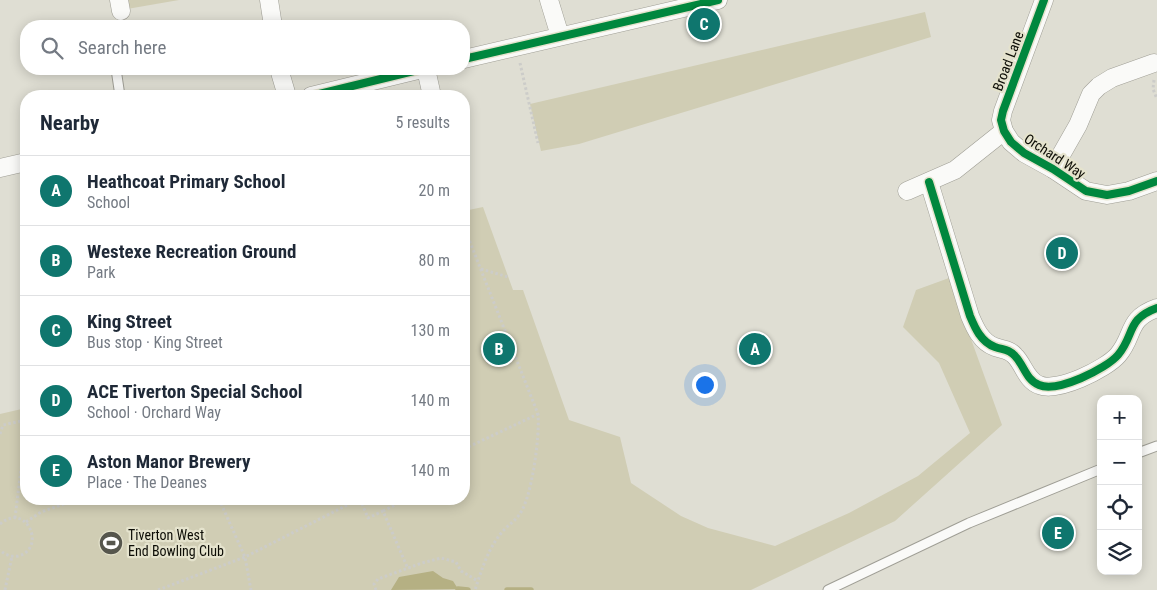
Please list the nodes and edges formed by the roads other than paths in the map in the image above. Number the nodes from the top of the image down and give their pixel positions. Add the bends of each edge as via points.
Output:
1 (269, 0) edge
2 (549, 0) edge
3 (718, 0) edge
4 (1044, 0) edge
5 (684, 4) edge
6 (272, 20) edge
7 (560, 36) junction
8 (470, 58) edge
9 (1154, 63) dead end
10 (117, 75) edge
11 (281, 75) edge
12 (399, 75) edge
13 (426, 75) edge
14 (119, 90) edge
15 (285, 90) edge
16 (336, 90) edge
17 (430, 90) edge
18 (1004, 131) junction
19 (20, 163) edge
20 (0, 168) edge
21 (1053, 169) junction
22 (930, 182) junction
23 (1157, 182) edge
24 (907, 191) dead end
25 (1157, 308) edge
26 (1157, 446) edge
27 (1142, 452) edge
28 (1097, 471) edge
29 (828, 590) edge

1 - 6 street
2 - 7 street
3 - 5 street
4 - 18 street, Broad Lane via 1002,111
5 - 7 street
7 - 8 street
9 - 21 street via 1112,78 1091,94
10 - 14 lane
11 - 15 street
12 - 16 street
13 - 17 street
18 - 21 street, Orchard Way via 1024,153
18 - 22 street via 955,170
19 - 20 street
21 - 23 street, Orchard Way via 1086,191 1107,194
22 - 24 street
22 - 25 street via 976,331 995,347 1009,350 1038,385 1062,385 1102,368 1120,353 1133,324 1141,315
26 - 27 lane
28 - 29 lane via 969,523

